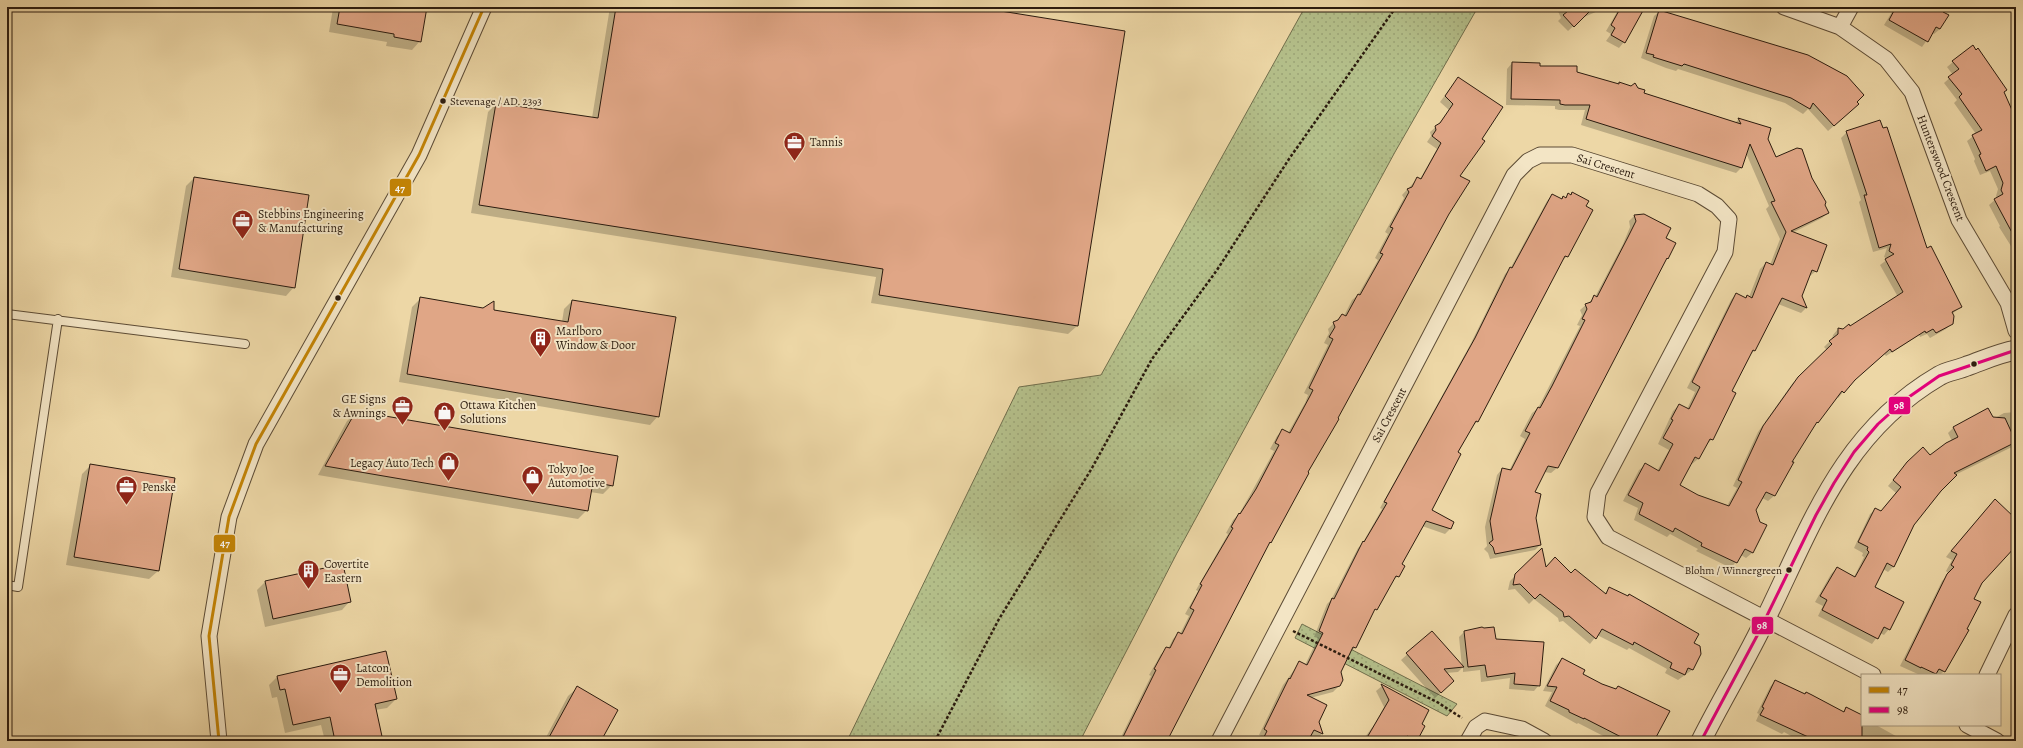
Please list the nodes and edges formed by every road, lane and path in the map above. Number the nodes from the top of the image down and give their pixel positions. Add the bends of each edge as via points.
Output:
1 (484, 7) edge
2 (1396, 7) edge
3 (1784, 7) edge
4 (1851, 7) edge
5 (1840, 27) junction
6 (7, 314) edge
7 (58, 319) junction
8 (2016, 331) edge
9 (245, 344) dead end
10 (2016, 350) edge
11 (7, 585) edge
12 (2016, 616) edge
13 (1765, 620) junction
14 (1280, 624) junction
15 (1871, 674) edge
16 (1987, 674) edge
17 (1969, 726) edge
18 (1476, 727) junction
19 (219, 741) edge
20 (935, 741) edge
21 (1219, 741) edge
22 (1468, 741) edge
23 (1544, 741) edge
24 (1701, 741) edge
25 (1997, 741) edge

1 - 19 street via 419,155 256,444 231,510 209,636
2 - 20 path via 1289,159 1217,270 1152,359 1092,468 998,619
3 - 5 street, Hunterswood Crescent
4 - 5 street
5 - 8 street, Hunterswood Crescent via 1886,59 1912,92 1959,220 2008,303
6 - 7 lane
7 - 9 lane
7 - 11 lane via 18,587
10 - 13 street via 1940,376 1908,398 1875,426 1843,466 1822,501
12 - 16 street
13 - 14 street, Sai Crescent via 1608,537 1595,517 1598,493 1725,252 1729,220 1717,206 1698,194 1572,155 1540,155 1528,161 1514,174
13 - 15 street, Sai Crescent
13 - 24 street
14 - 18 path via 1437,702
14 - 21 street, Sai Crescent
17 - 25 street
18 - 22 street
18 - 23 street via 1485,721 1522,729

